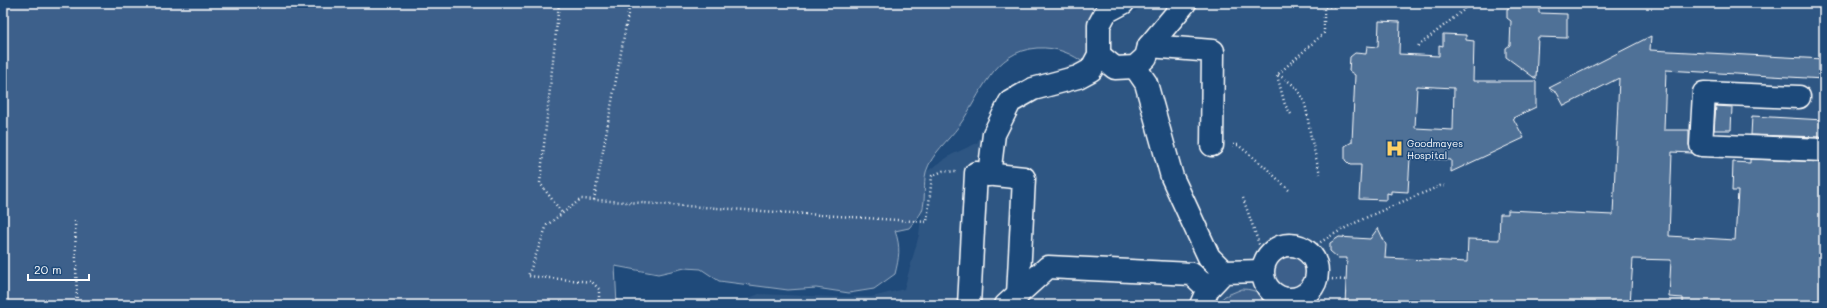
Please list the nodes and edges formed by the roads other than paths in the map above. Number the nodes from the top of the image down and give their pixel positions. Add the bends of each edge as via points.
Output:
1 (1123, 3) edge
2 (1185, 3) edge
3 (1149, 46) junction
4 (1098, 55) junction
5 (1135, 67) junction
6 (1800, 97) dead end
7 (1212, 145) road end
8 (1824, 150) edge
9 (983, 174) junction
10 (1265, 263) junction
11 (1224, 272) junction
12 (1310, 293) edge
13 (1204, 297) edge
14 (1012, 300) edge
15 (969, 305) edge

1 - 4 lane via 1106,12 1099,25
2 - 3 lane
3 - 5 lane via 1146,58
3 - 7 lane via 1213,51
4 - 5 lane via 1115,68
4 - 9 lane via 1091,70 1078,77 1033,88 1010,102 994,134
5 - 11 lane via 1146,84 1172,177 1209,257
6 - 8 lane via 1704,93 1701,145
9 - 14 lane via 1024,178
9 - 15 lane
10 - 11 lane
10 - 12 lane via 1263,280 1273,294 1289,300
10 - 12 lane via 1274,249 1291,245 1307,251 1316,263
11 - 13 lane
13 - 14 lane via 1192,274 1048,267

